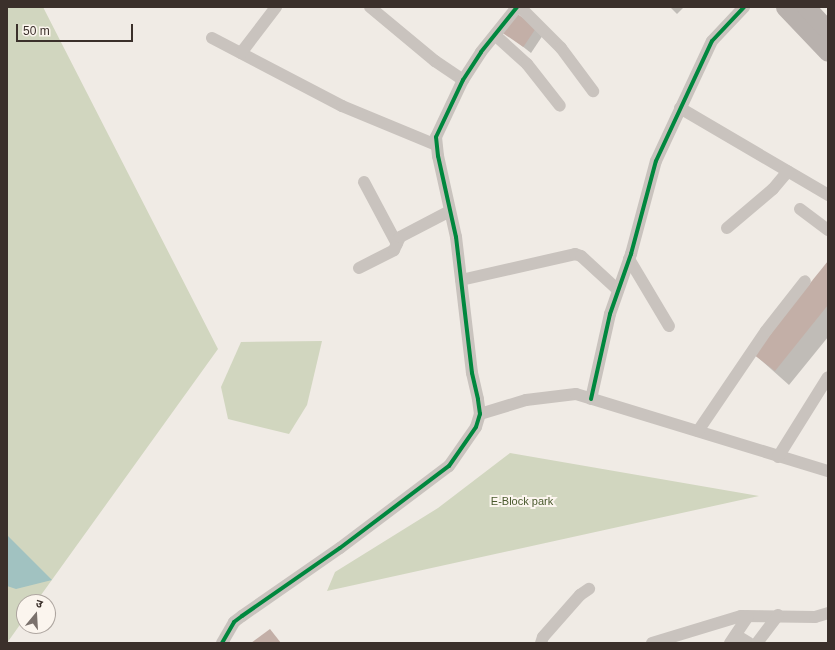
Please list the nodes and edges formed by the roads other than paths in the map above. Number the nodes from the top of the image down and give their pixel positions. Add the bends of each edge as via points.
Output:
1 (276, 7) edge
2 (370, 7) edge
3 (517, 7) edge
4 (520, 7) edge
5 (744, 7) edge
6 (786, 7) edge
7 (806, 7) edge
8 (828, 31) edge
9 (495, 35) junction
10 (212, 38) dead end
11 (828, 52) edge
12 (241, 54) junction
13 (463, 80) junction
14 (593, 92) dead end
15 (560, 106) dead end
16 (680, 108) junction
17 (436, 145) junction
18 (788, 171) junction
19 (364, 182) dead end
20 (828, 195) edge
21 (800, 210) dead end
22 (450, 211) junction
23 (727, 228) dead end
24 (828, 230) edge
25 (397, 244) junction
26 (629, 259) junction
27 (359, 268) dead end
28 (461, 280) junction
29 (805, 281) dead end
30 (618, 290) junction
31 (669, 326) dead end
32 (828, 377) edge
33 (591, 399) junction
34 (480, 414) junction
35 (698, 431) junction
36 (778, 457) junction
37 (828, 471) edge
38 (589, 589) dead end
39 (828, 613) edge
40 (778, 615) junction
41 (748, 616) junction
42 (733, 639) edge
43 (222, 643) edge
44 (541, 643) edge
45 (652, 643) edge
46 (749, 643) edge
47 (757, 643) edge

1 - 12 street
2 - 13 street via 435,61
3 - 9 street
4 - 14 street via 561,48
5 - 16 street via 712,41
6 - 11 main road
7 - 8 main road
9 - 13 street
9 - 15 street via 527,64
10 - 12 street
12 - 17 street via 342,106
13 - 17 street via 437,131
16 - 18 street
16 - 26 street via 656,161
17 - 22 street
18 - 20 street
18 - 23 street via 773,189
19 - 25 street
21 - 24 street
22 - 25 street via 400,237
22 - 28 street
25 - 27 street via 394,250
26 - 30 street
26 - 31 street
28 - 30 street via 575,254 581,256
28 - 34 street via 472,373
29 - 35 street via 766,331
30 - 33 street
32 - 36 street
33 - 34 street via 576,394 549,396
33 - 35 street
34 - 43 street via 464,448 449,466 340,548 234,622
35 - 36 street
36 - 37 street
38 - 44 street via 580,594 543,637
39 - 40 street via 815,617
40 - 41 street
40 - 47 street
41 - 42 street
41 - 45 street
42 - 46 street

